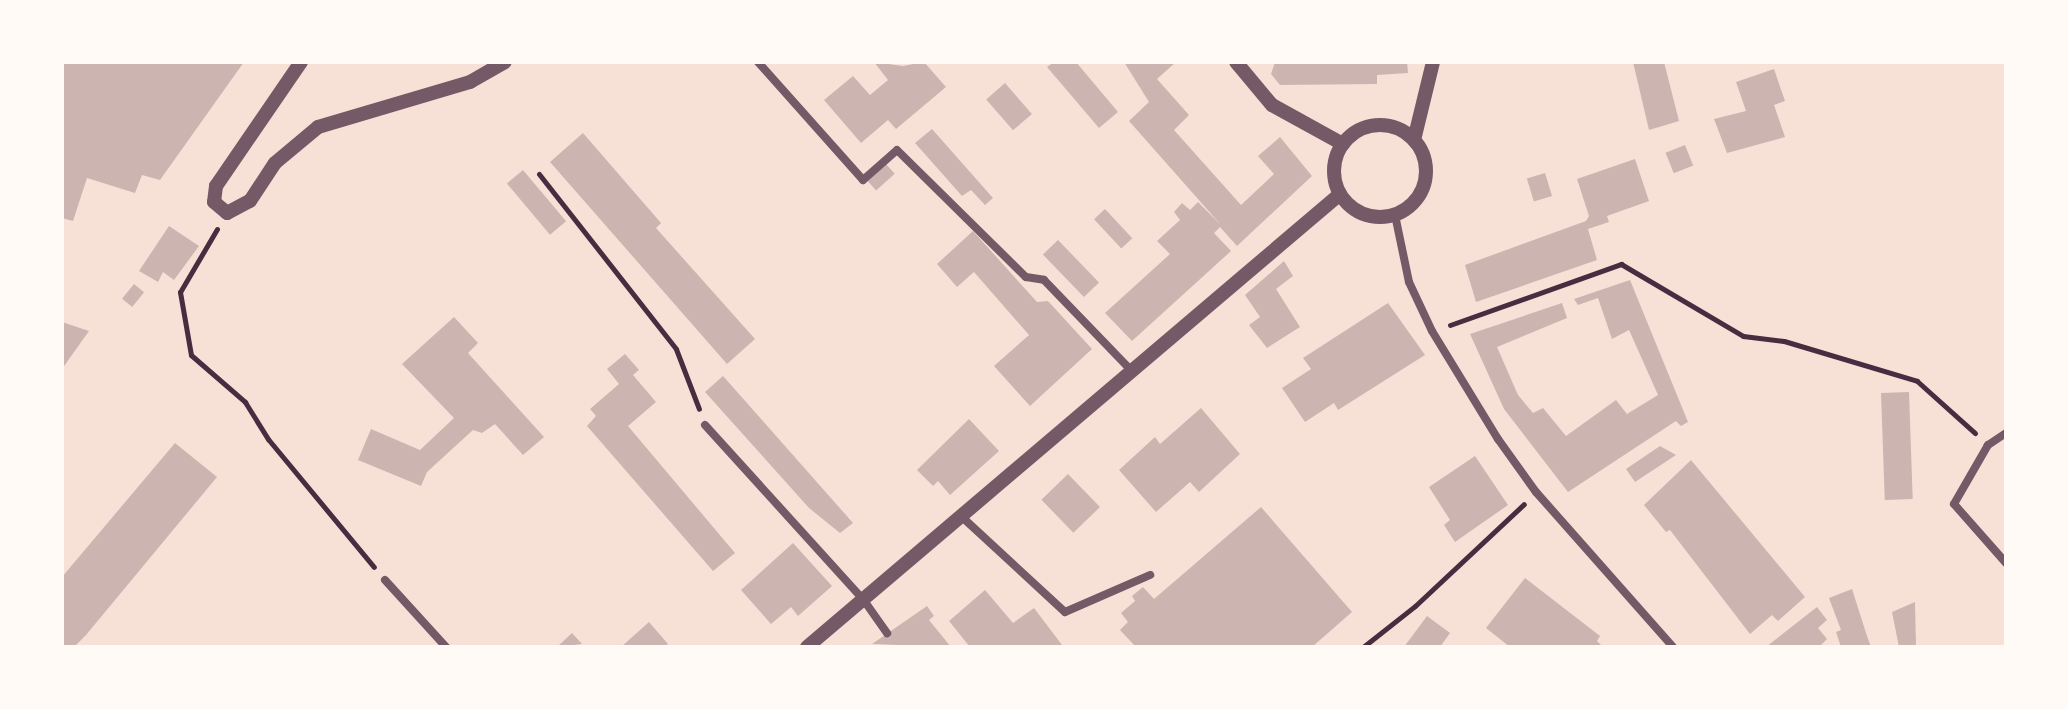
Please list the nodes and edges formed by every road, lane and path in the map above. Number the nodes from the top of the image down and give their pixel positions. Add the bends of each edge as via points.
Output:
1 (301, 62) edge
2 (505, 62) edge
3 (758, 62) edge
4 (1236, 62) edge
5 (1433, 62) edge
6 (1414, 140) junction
7 (1343, 144) junction
8 (539, 174) dead end
9 (1340, 194) junction
10 (227, 213) junction
11 (1395, 215) junction
12 (1432, 331) junction
13 (1131, 370) junction
14 (705, 425) joint
15 (2006, 433) edge
16 (1988, 445) junction
17 (1536, 492) junction
18 (962, 517) junction
19 (2006, 563) edge
20 (1150, 575) dead end
21 (385, 580) joint
22 (863, 599) junction
23 (887, 633) dead end
24 (446, 647) edge
25 (807, 647) edge
26 (1363, 647) edge
27 (1673, 647) edge

1 - 10 street via 216,186 214,202
2 - 10 street via 470,82 318,127 275,163 250,201
3 - 13 street via 863,180 897,150 1026,277 1044,280
4 - 7 street via 1272,105
5 - 6 street
6 - 7 street via 1401,130 1370,127
6 - 11 street via 1426,167 1425,182 1409,208
7 - 9 street via 1334,168
8 - 14 path via 676,349
9 - 11 street via 1364,215
9 - 13 street
10 - 21 path via 180,292 191,355 245,402 268,439
11 - 12 street via 1409,282
12 - 16 path via 1621,264 1743,336 1784,341 1917,381
12 - 17 street
13 - 18 street
14 - 22 street
15 - 16 street
16 - 19 street via 1954,504
17 - 26 path via 1415,606
17 - 27 street
18 - 20 street via 1065,612
18 - 22 street
21 - 24 street
22 - 23 street
22 - 25 street

